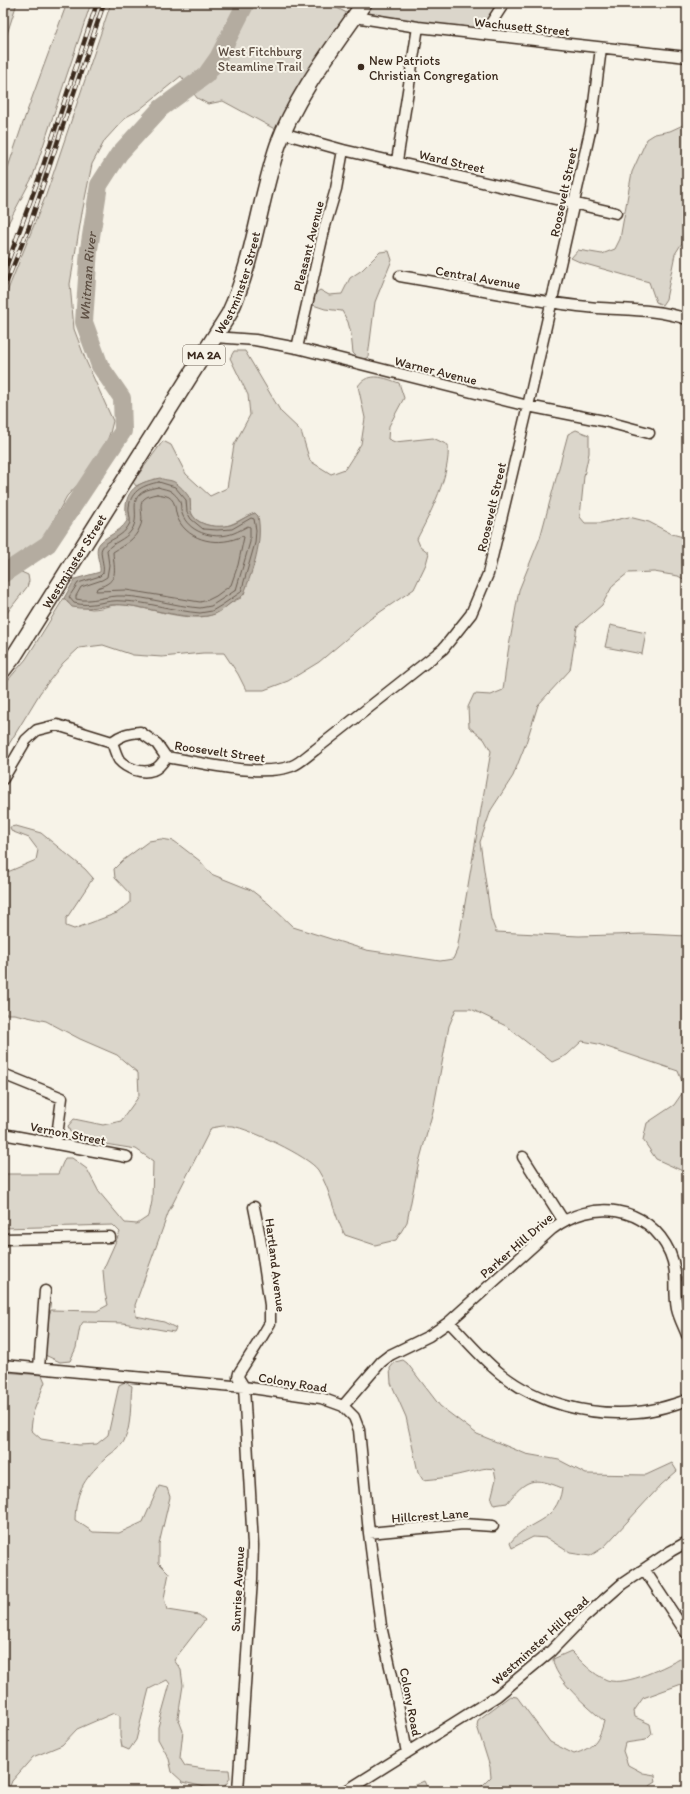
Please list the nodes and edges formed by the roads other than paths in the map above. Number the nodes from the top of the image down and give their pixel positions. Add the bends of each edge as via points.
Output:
1 (364, 3) edge
2 (504, 3) edge
3 (355, 17) junction
4 (418, 27) junction
5 (484, 34) junction
6 (601, 48) junction
7 (687, 57) edge
8 (282, 133) junction
9 (344, 150) junction
10 (397, 161) junction
11 (574, 204) junction
12 (616, 213) dead end
13 (400, 276) dead end
14 (552, 303) junction
15 (687, 320) edge
16 (215, 337) junction
17 (297, 348) junction
18 (528, 406) junction
19 (649, 433) dead end
20 (3, 670) edge
21 (112, 742) junction
22 (166, 756) junction
23 (3, 779) edge
24 (3, 1074) edge
25 (3, 1134) edge
26 (56, 1143) junction
27 (127, 1157) dead end
28 (523, 1157) dead end
29 (254, 1207) dead end
30 (563, 1220) junction
31 (110, 1237) dead end
32 (3, 1239) edge
33 (45, 1291) dead end
34 (449, 1322) junction
35 (687, 1335) edge
36 (3, 1365) edge
37 (39, 1368) junction
38 (244, 1388) junction
39 (687, 1400) edge
40 (343, 1406) junction
41 (493, 1526) dead end
42 (369, 1533) junction
43 (687, 1542) edge
44 (644, 1569) junction
45 (687, 1634) edge
46 (407, 1753) junction
47 (238, 1791) edge
48 (346, 1791) edge

1 - 3 highway, Westminster Street / MA 2A
2 - 5 street
3 - 4 street, Wachusett Street
3 - 8 highway, Westminster Street / MA 2A via 302,97
4 - 5 street, Wachusett Street
4 - 10 street
5 - 6 street, Wachusett Street
6 - 7 street, Wachusett Street
6 - 11 street, Roosevelt Street via 591,128
8 - 9 street, Ward Street
8 - 16 highway, Westminster Street / MA 2A via 241,287
9 - 10 street, Ward Street
9 - 17 street, Pleasant Avenue
10 - 11 street, Ward Street
11 - 12 street, Ward Street
11 - 14 street, Roosevelt Street
13 - 14 street, Central Avenue
14 - 15 street, Central Avenue via 606,310 642,309
14 - 18 street, Roosevelt Street
16 - 17 street, Warner Avenue via 255,340
16 - 20 highway, Westminster Street / MA 2A
17 - 18 street, Warner Avenue
18 - 19 street, Warner Avenue
18 - 22 street, Roosevelt Street via 488,574 471,614 443,649 293,766 259,772
21 - 22 street, Roosevelt Street via 120,736 140,732 157,744
21 - 22 street, Roosevelt Street via 119,759 127,767 139,771 153,770
21 - 23 street via 57,725 37,730 26,740
24 - 26 street via 62,1098
25 - 26 street, Vernon Street
26 - 27 street, Vernon Street
28 - 30 street
29 - 38 street, Hartland Avenue via 270,1305 270,1323 239,1372 238,1377
30 - 34 street, Parker Hill Drive
30 - 35 street, Parker Hill Drive via 576,1214 612,1209 630,1214 647,1223 662,1238 670,1253 677,1279 677,1310
31 - 32 street
33 - 37 street
34 - 39 street via 502,1374 526,1390 570,1407 597,1412 636,1412 663,1408
34 - 40 street, Parker Hill Drive via 381,1362
36 - 37 street, Colony Road
37 - 38 street, Colony Road
38 - 40 street, Colony Road via 321,1398
38 - 47 street, Sunrise Avenue via 253,1539
40 - 42 street, Colony Road via 354,1417 359,1430
41 - 42 street, Hillcrest Lane via 463,1524
42 - 46 street, Colony Road via 381,1626
43 - 44 street, Westminster Hill Road
44 - 45 street
44 - 46 street, Westminster Hill Road via 617,1589 550,1652 497,1696
46 - 48 street, Westminster Hill Road

